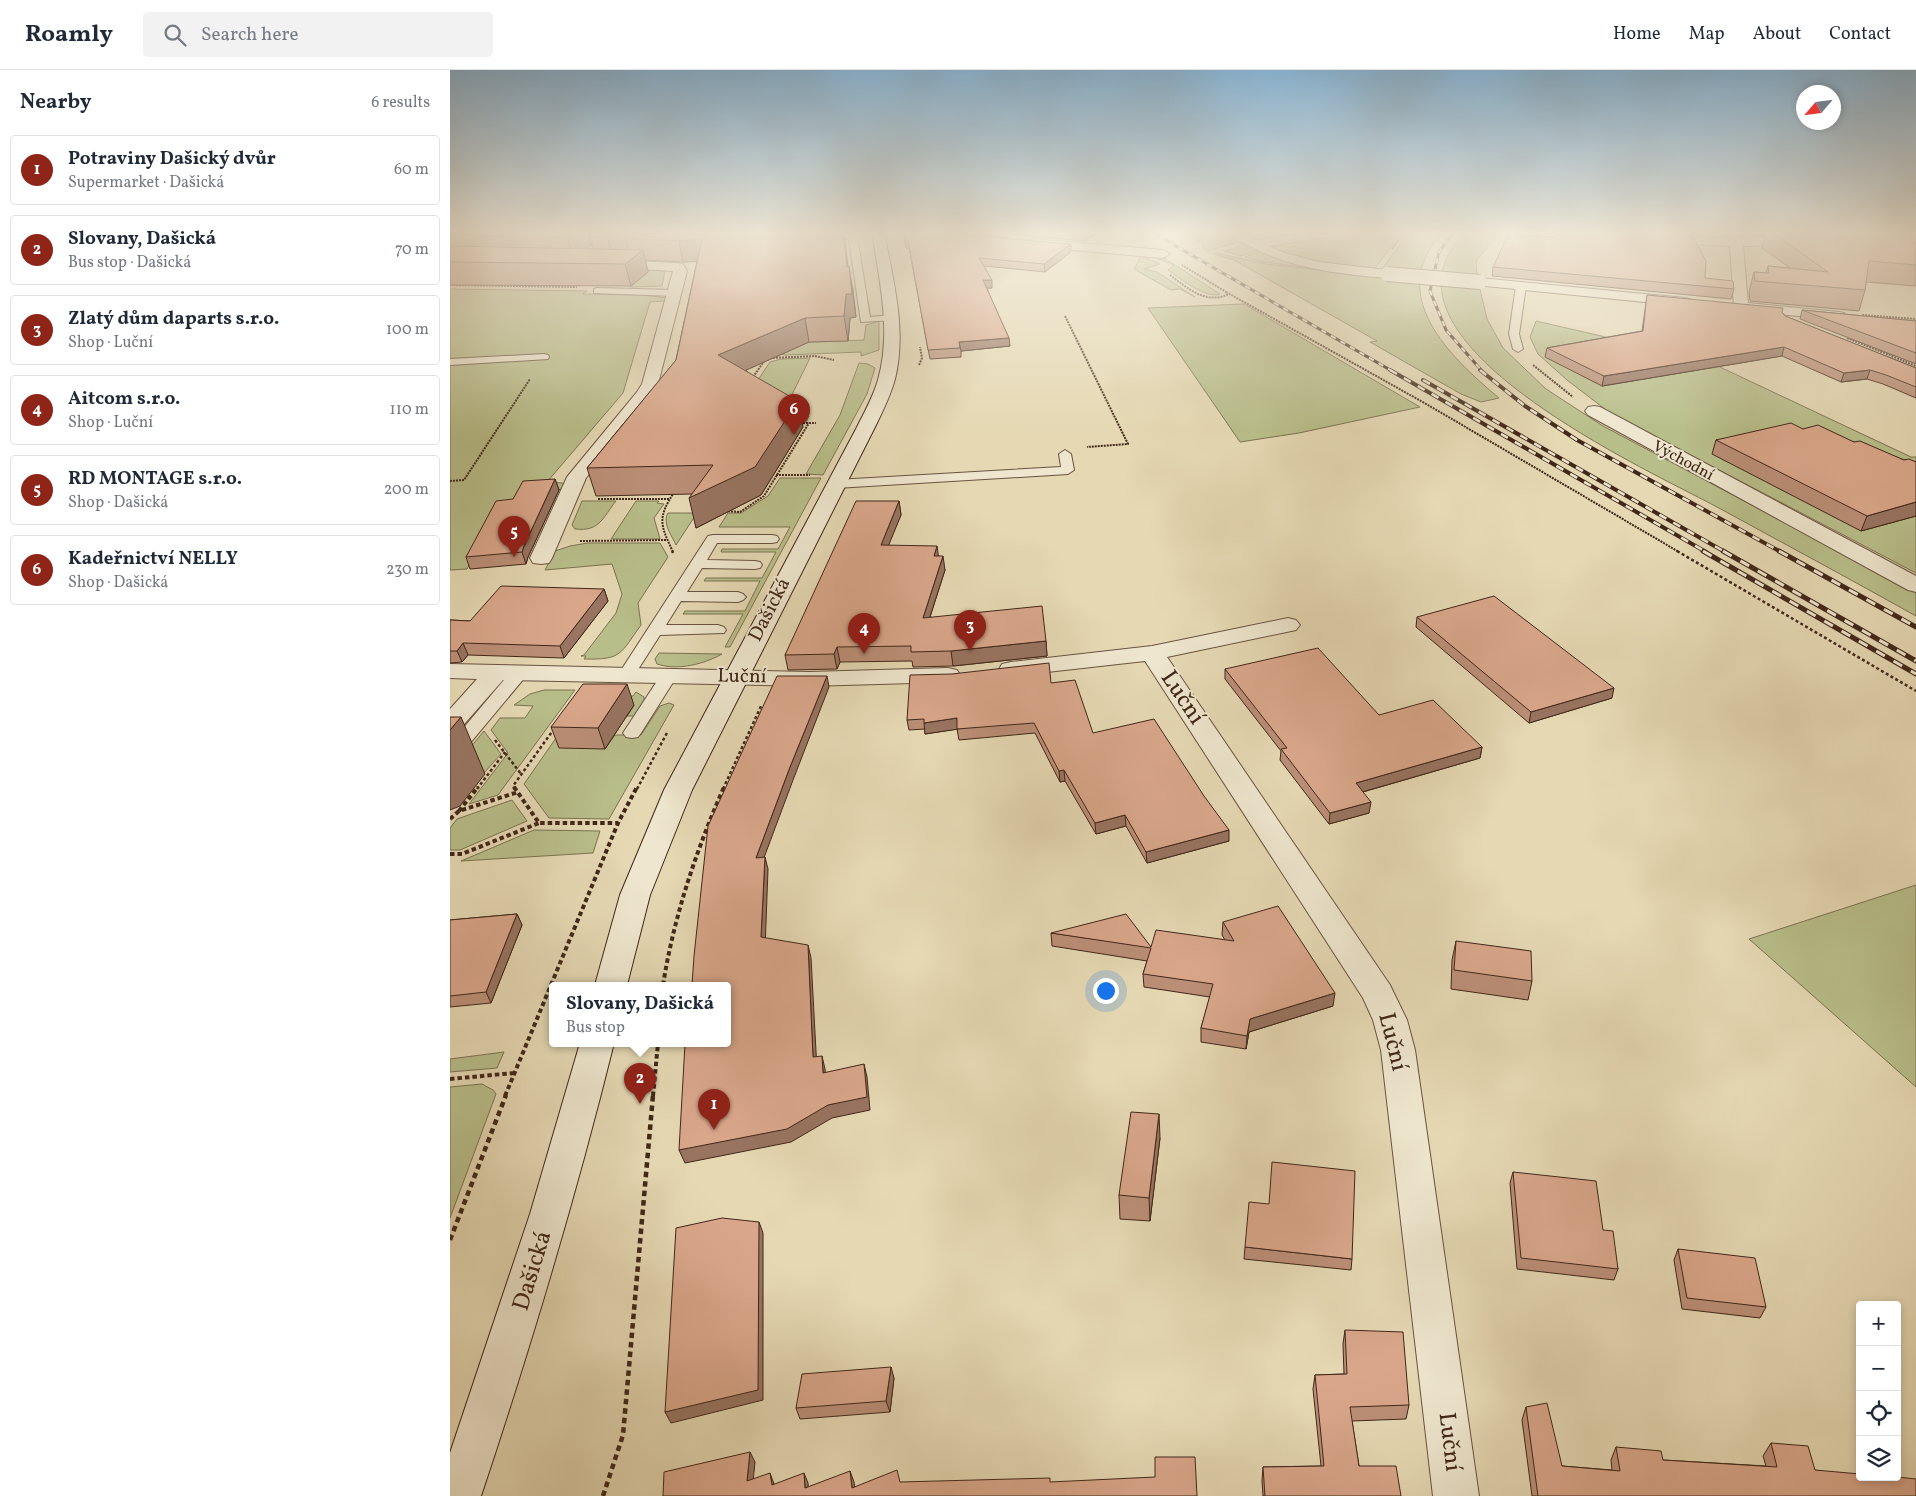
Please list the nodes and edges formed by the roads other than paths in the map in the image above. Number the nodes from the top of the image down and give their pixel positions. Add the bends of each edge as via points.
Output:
1 (673, 298) edge
2 (881, 298) edge
3 (1519, 298) edge
4 (1644, 298) edge
5 (1740, 298) edge
6 (1703, 303) edge
7 (1722, 305) edge
8 (1741, 307) junction
9 (1783, 311) junction
10 (1858, 318) edge
11 (1810, 329) edge
12 (1518, 349) road end
13 (544, 357) dead end
14 (450, 362) edge
15 (1594, 411) road end
16 (1065, 454) road end
17 (836, 484) junction
18 (772, 539) dead end
19 (542, 558) dead end
20 (697, 564) junction
21 (755, 565) dead end
22 (1916, 585) edge
23 (677, 596) junction
24 (738, 597) dead end
25 (1288, 625) dead end
26 (656, 630) junction
27 (718, 630) dead end
28 (1152, 653) junction
29 (450, 671) edge
30 (508, 672) junction
31 (626, 675) junction
32 (669, 676) junction
33 (735, 678) junction
34 (450, 725) edge
35 (632, 733) dead end
36 (450, 756) edge
37 (612, 982) edge
38 (595, 1047) edge
39 (458, 1496) edge
40 (1456, 1496) edge

1 - 19 street via 645,394 577,477
2 - 17 street, Dašická via 891,318 891,358 885,383
3 - 12 lane via 1514,334
4 - 6 street
5 - 8 street
7 - 8 street
8 - 9 street
9 - 10 street
9 - 11 street via 1786,318
13 - 14 lane
15 - 22 street, Východní
16 - 17 lane via 1068,470
17 - 33 street, Dašická
18 - 20 lane via 713,539
20 - 21 lane
20 - 23 lane
23 - 24 lane
23 - 26 lane
25 - 28 street, Luční
26 - 27 lane
26 - 31 lane
28 - 33 street, Luční via 982,672 845,679
28 - 40 street, Luční via 1378,994 1390,1020 1398,1050
29 - 30 street, Luční
30 - 31 street, Luční
30 - 34 street
30 - 36 lane
31 - 32 street, Luční
32 - 33 street, Luční
32 - 35 lane
33 - 37 street, Dašická via 653,846 630,911
38 - 39 street, Dašická via 554,1203

